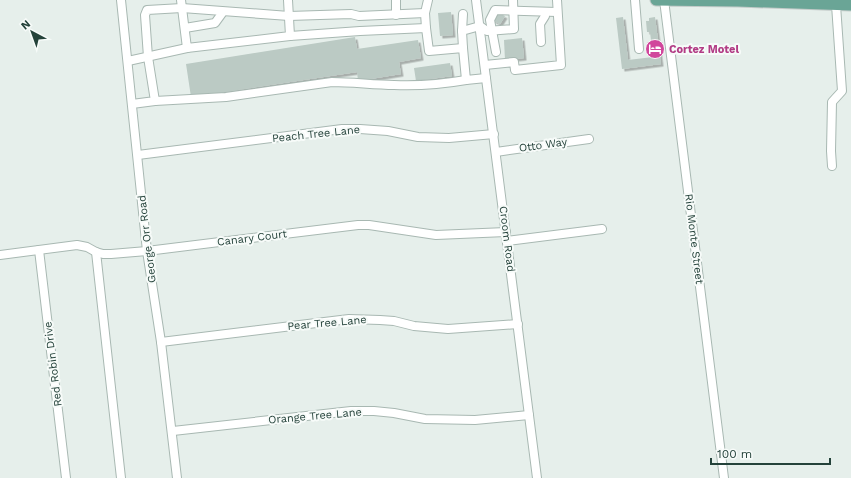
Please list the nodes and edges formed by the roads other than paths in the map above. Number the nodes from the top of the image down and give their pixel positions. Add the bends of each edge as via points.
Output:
1 (121, 0) edge
2 (288, 0) edge
3 (396, 0) edge
4 (428, 0) edge
5 (476, 0) edge
6 (514, 0) edge
7 (557, 0) edge
8 (635, 0) edge
9 (656, 0) edge
10 (664, 0) edge
11 (688, 0) edge
12 (744, 1) edge
13 (760, 1) edge
14 (789, 2) edge
15 (817, 2) edge
16 (181, 4) edge
17 (844, 4) edge
18 (514, 11) junction
19 (223, 12) junction
20 (425, 12) junction
21 (545, 12) junction
22 (557, 12) junction
23 (463, 14) dead end
24 (396, 15) junction
25 (289, 16) junction
26 (360, 16) junction
27 (480, 26) junction
28 (184, 28) junction
29 (426, 28) junction
30 (492, 30) junction
31 (360, 31) junction
32 (462, 31) junction
33 (290, 36) junction
34 (541, 42) dead end
35 (187, 48) junction
36 (463, 48) junction
37 (639, 49) dead end
38 (496, 52) dead end
39 (148, 57) junction
40 (128, 61) junction
41 (485, 65) junction
42 (486, 78) junction
43 (466, 80) junction
44 (155, 101) junction
45 (132, 104) junction
46 (494, 134) junction
47 (589, 138) dead end
48 (496, 152) junction
49 (138, 155) junction
50 (832, 166) dead end
51 (602, 229) dead end
52 (506, 232) junction
53 (507, 241) junction
54 (39, 250) junction
55 (147, 251) junction
56 (96, 252) junction
57 (0, 255) edge
58 (518, 324) junction
59 (161, 342) junction
60 (529, 414) junction
61 (173, 431) junction
62 (66, 478) edge
63 (121, 478) edge
64 (177, 478) edge
65 (537, 478) edge
66 (724, 478) edge

1 - 40 street, George Orr Road
2 - 25 street
3 - 24 street
4 - 20 street
5 - 27 street, Croom Road
6 - 18 street
7 - 22 street
8 - 37 street
9 - 10 main road
10 - 11 main road
10 - 66 street, Rio Monte Street
11 - 12 main road
12 - 13 main road
13 - 14 main road
14 - 15 main road
15 - 17 main road
16 - 19 street
16 - 28 street
16 - 39 street via 147,10 145,15
17 - 50 street via 842,91 832,102
18 - 21 street
18 - 30 street via 514,29
18 - 30 street via 495,10 490,20
19 - 25 street
19 - 28 street via 215,23
20 - 24 street
20 - 29 street
21 - 22 street
21 - 34 street via 540,24
22 - 41 street via 561,65 515,70 514,62
23 - 32 street
24 - 26 street
25 - 26 street
25 - 33 street
26 - 31 street
27 - 30 street via 487,31
27 - 32 street
27 - 41 street, Croom Road
28 - 35 street
29 - 31 street
29 - 36 street via 429,51
30 - 38 street
31 - 33 street
32 - 36 street
33 - 35 street
35 - 39 street
36 - 43 street
39 - 40 street
39 - 44 street
40 - 45 street, George Orr Road
41 - 42 street, Croom Road
42 - 43 street
42 - 46 street, Croom Road
43 - 44 street via 395,85 332,82 226,97
44 - 45 street
45 - 49 street, George Orr Road
46 - 48 street, Croom Road
46 - 49 street, Peach Tree Lane via 449,138 418,137 388,131 342,130
47 - 48 street, Otto Way
48 - 52 street, Croom Road
49 - 55 street, George Orr Road
51 - 53 street
52 - 53 street, Croom Road
52 - 55 street, Canary Court via 436,235 358,225
53 - 58 street, Croom Road
54 - 56 street, Canary Court via 77,245
54 - 57 street, Canary Court
54 - 62 street, Red Robin Drive
55 - 56 street, Canary Court via 111,254
55 - 59 street, George Orr Road
56 - 63 street
58 - 59 street, Pear Tree Lane via 448,329 380,320 349,319
58 - 60 street, Croom Road
59 - 61 street, George Orr Road
60 - 61 street, Orange Tree Lane via 475,420 425,419 394,413 351,411
60 - 65 street, Croom Road
61 - 64 street, George Orr Road

